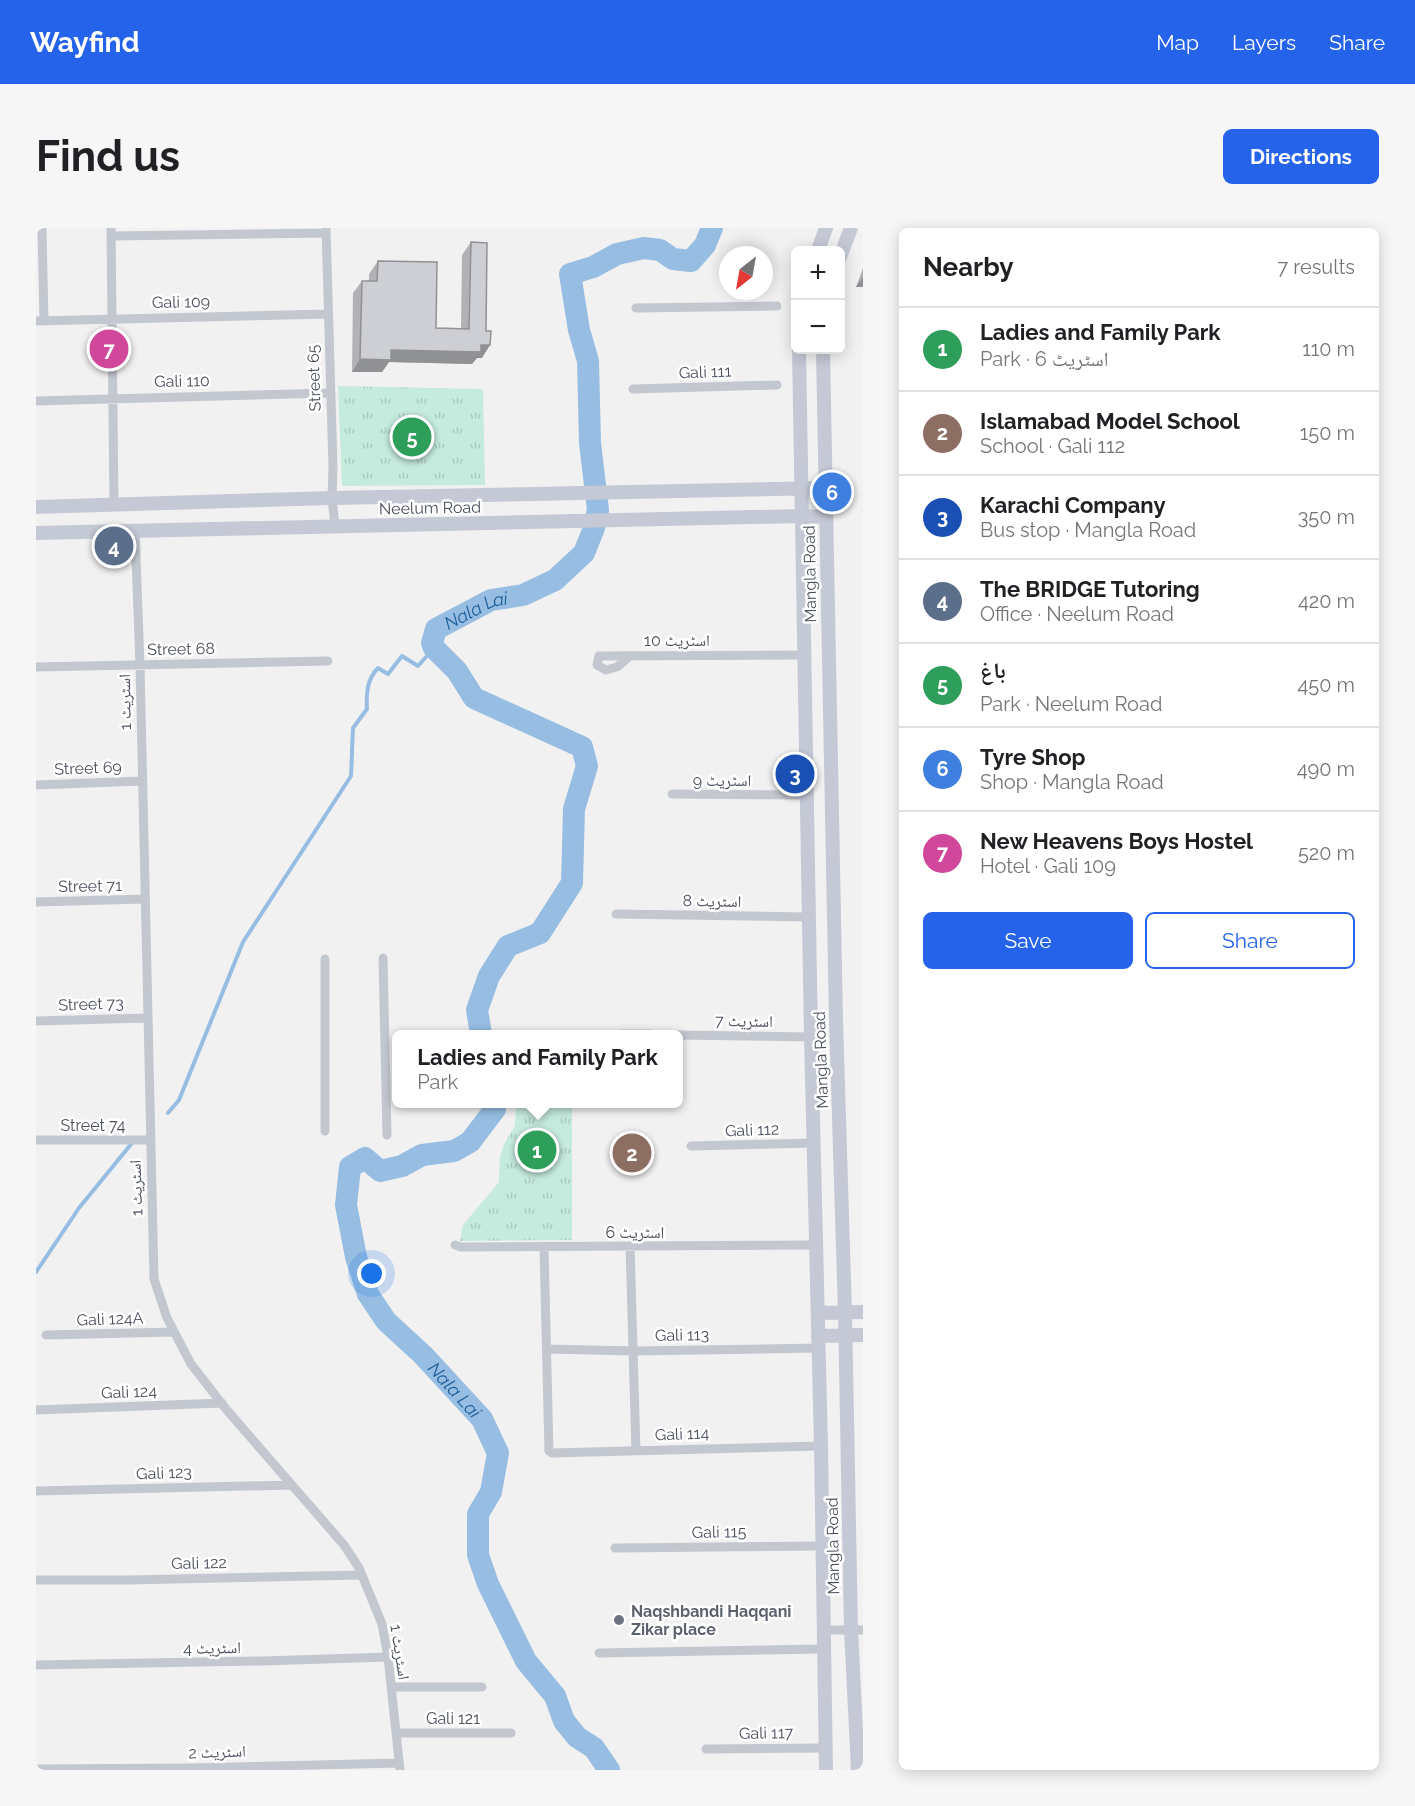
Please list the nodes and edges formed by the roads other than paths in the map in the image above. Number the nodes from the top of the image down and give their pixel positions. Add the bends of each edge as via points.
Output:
1 (42, 228) edge
2 (826, 228) edge
3 (851, 228) edge
4 (326, 231) edge
5 (111, 232) edge
6 (819, 246) edge
7 (844, 246) edge
8 (777, 306) dead end
9 (636, 308) dead end
10 (327, 314) junction
11 (112, 319) junction
12 (40, 321) edge
13 (799, 354) edge
14 (823, 354) edge
15 (777, 385) dead end
16 (633, 389) dead end
17 (330, 393) junction
18 (113, 398) junction
19 (36, 401) edge
20 (801, 488) junction
21 (824, 488) junction
22 (332, 498) junction
23 (114, 505) junction
24 (36, 507) edge
25 (803, 516) junction
26 (825, 517) junction
27 (335, 526) junction
28 (135, 531) junction
29 (36, 533) edge
30 (805, 655) junction
31 (630, 656) dead end
32 (328, 661) dead end
33 (140, 665) junction
34 (36, 667) edge
35 (142, 781) junction
36 (36, 785) edge
37 (672, 794) dead end
38 (808, 795) junction
39 (145, 899) junction
40 (36, 902) edge
41 (616, 915) dead end
42 (808, 917) junction
43 (383, 958) dead end
44 (325, 959) dead end
45 (147, 1018) junction
46 (36, 1021) edge
47 (683, 1035) edge
48 (811, 1037) junction
49 (325, 1131) dead end
50 (387, 1135) dead end
51 (36, 1140) edge
52 (149, 1140) junction
53 (814, 1143) junction
54 (691, 1146) dead end
55 (455, 1245) dead end
56 (816, 1245) junction
57 (630, 1246) junction
58 (544, 1248) junction
59 (863, 1312) edge
60 (845, 1313) junction
61 (818, 1314) junction
62 (174, 1332) junction
63 (46, 1335) dead end
64 (846, 1335) junction
65 (863, 1335) edge
66 (818, 1342) junction
67 (547, 1349) junction
68 (634, 1352) junction
69 (222, 1403) junction
70 (36, 1410) edge
71 (821, 1446) junction
72 (636, 1450) junction
73 (292, 1485) junction
74 (36, 1491) edge
75 (823, 1546) junction
76 (615, 1548) dead end
77 (362, 1575) junction
78 (36, 1580) edge
79 (824, 1630) junction
80 (857, 1630) edge
81 (823, 1649) junction
82 (599, 1653) dead end
83 (388, 1657) junction
84 (36, 1665) edge
85 (391, 1687) junction
86 (482, 1687) dead end
87 (396, 1732) junction
88 (511, 1733) dead end
89 (826, 1748) junction
90 (706, 1749) dead end
91 (399, 1766) edge
92 (36, 1769) edge
93 (190, 1769) edge
94 (69, 1770) edge
95 (826, 1770) edge
96 (858, 1770) edge

1 - 12 street
2 - 6 main road
3 - 7 main road
4 - 5 street
4 - 10 street, Street 65
5 - 11 street
8 - 9 street
10 - 11 street, Gali 109
10 - 17 street, Street 65
11 - 12 street, Gali 109
11 - 18 street
13 - 20 main road, Mangla Road
14 - 21 main road, Mangla Road
15 - 16 street, Gali 111
17 - 18 street, Gali 110
17 - 22 street, Street 65
18 - 19 street, Gali 110
18 - 23 street
20 - 21 main road, Neelum Road
20 - 22 main road, Neelum Road
20 - 25 main road, Mangla Road
21 - 26 main road, Mangla Road
22 - 23 main road, Neelum Road
22 - 27 street, Street 65
23 - 24 main road, Neelum Road
25 - 26 main road, Neelum Road
25 - 27 main road, Neelum Road
25 - 30 main road, Mangla Road
26 - 60 main road, Mangla Road
27 - 28 main road, Neelum Road
28 - 29 main road, Neelum Road
28 - 33 street, اسٹریٹ 1
30 - 31 street, اسٹریٹ 10 via 599,656 597,665 606,670 617,667
30 - 38 main road, Mangla Road
32 - 33 street, Street 68
33 - 34 street, Street 68
33 - 35 street, اسٹریٹ 1
35 - 36 street, Street 69
35 - 39 street, اسٹریٹ 1
37 - 38 street, اسٹریٹ 9
38 - 42 main road, Mangla Road
39 - 40 street, Street 71
39 - 45 street, اسٹریٹ 1
41 - 42 street, اسٹریٹ 8
42 - 48 main road, Mangla Road
43 - 50 street
44 - 49 street
45 - 46 street, Street 73
45 - 52 street, اسٹریٹ 1
47 - 48 street, اسٹریٹ 7
48 - 53 main road, Mangla Road
51 - 52 street, Street 74
52 - 62 street, اسٹریٹ 1 via 154,1280
53 - 54 street, Gali 112
53 - 56 main road, Mangla Road
55 - 58 street, اسٹریٹ 6
56 - 57 street, اسٹریٹ 6
56 - 61 main road, Mangla Road
57 - 58 street, اسٹریٹ 6
57 - 68 street
58 - 67 street
59 - 60 main road
60 - 61 main road
60 - 64 main road, Mangla Road
61 - 66 main road, Mangla Road
62 - 63 street, Gali 124A
62 - 69 street, اسٹریٹ 1 via 191,1364
64 - 65 main road
64 - 66 main road
64 - 80 main road, Mangla Road
66 - 68 street, Gali 113
66 - 71 main road, Mangla Road
67 - 68 street, Gali 113
67 - 72 street, Gali 114 via 549,1451
68 - 72 street
69 - 70 street, Gali 124
69 - 73 street, اسٹریٹ 1
71 - 72 street, Gali 114
71 - 75 main road, Mangla Road
73 - 74 street, Gali 123
73 - 77 street, اسٹریٹ 1 via 344,1545
75 - 76 street, Gali 115
75 - 79 main road, Mangla Road
77 - 78 street, Gali 122
77 - 83 street, اسٹریٹ 1 via 382,1624
79 - 80 street
79 - 81 main road, Mangla Road
80 - 96 main road, Mangla Road
81 - 82 street
81 - 89 main road, Mangla Road
83 - 84 street, اسٹریٹ 4
83 - 85 street, اسٹریٹ 1
85 - 86 street
85 - 87 street, اسٹریٹ 1
87 - 88 street, Gali 121
87 - 91 street, اسٹریٹ 1
89 - 90 street, Gali 117
89 - 95 main road, Mangla Road
91 - 93 street, اسٹریٹ 2
92 - 94 street, اسٹریٹ 2
93 - 94 street, اسٹریٹ 2

